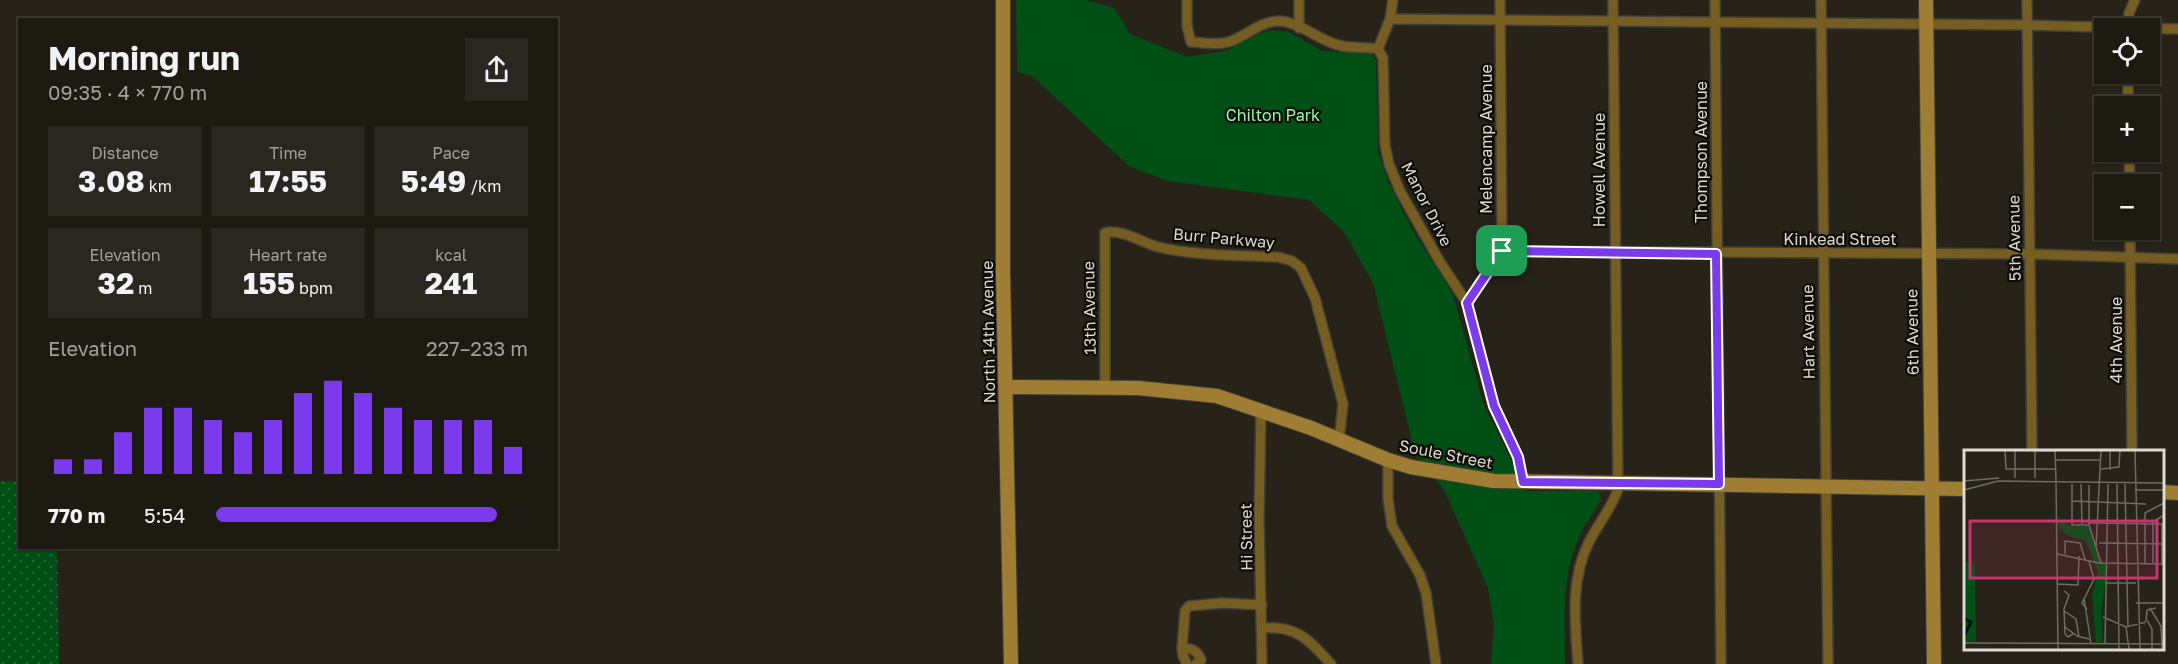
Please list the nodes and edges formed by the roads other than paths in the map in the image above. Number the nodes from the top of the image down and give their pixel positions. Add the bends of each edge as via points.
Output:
1 (1003, 0) edge
2 (1187, 0) edge
3 (1299, 0) edge
4 (1393, 0) edge
5 (1500, 0) edge
6 (1612, 0) edge
7 (1716, 0) edge
8 (1821, 0) edge
9 (1926, 0) edge
10 (2026, 0) edge
11 (2135, 0) edge
12 (2130, 18) edge
13 (1390, 19) junction
14 (1500, 21) junction
15 (1613, 22) junction
16 (1716, 23) junction
17 (1821, 24) junction
18 (1926, 25) junction
19 (2027, 25) junction
20 (2094, 27) edge
21 (1299, 28) junction
22 (2160, 29) edge
23 (2178, 29) edge
24 (1378, 49) junction
25 (1108, 232) joint
26 (2130, 240) edge
27 (1502, 251) junction
28 (1614, 253) junction
29 (1716, 254) junction
30 (1823, 255) junction
31 (1927, 255) junction
32 (2029, 255) junction
33 (2131, 256) junction
34 (2178, 259) edge
35 (1467, 303) junction
36 (1006, 387) junction
37 (1105, 387) junction
38 (1261, 409) junction
39 (1339, 441) junction
40 (2032, 450) edge
41 (2132, 450) edge
42 (1388, 460) junction
43 (1523, 482) junction
44 (1618, 483) junction
45 (1719, 484) junction
46 (1825, 486) junction
47 (1931, 488) junction
48 (1964, 489) edge
49 (2163, 492) edge
50 (2178, 493) edge
51 (1262, 604) junction
52 (1262, 628) junction
53 (1182, 648) junction
54 (1011, 664) edge
55 (1187, 664) edge
56 (1196, 664) edge
57 (1262, 664) edge
58 (1331, 664) edge
59 (1436, 664) edge
60 (1578, 664) edge
61 (1721, 664) edge
62 (1828, 664) edge
63 (1934, 664) edge

1 - 36 street, North 14th Avenue
2 - 21 street via 1186,26 1191,42 1235,40 1263,23 1280,21
3 - 21 street
4 - 13 street
5 - 14 street, Melencamp Avenue
6 - 15 street, Howell Avenue
7 - 16 street, Thompson Avenue
8 - 17 street, Hart Avenue
9 - 18 street, 6th Avenue
10 - 19 street, 5th Avenue
11 - 12 street
13 - 14 street
13 - 24 street
14 - 15 street
14 - 27 street, Melencamp Avenue
15 - 16 street
15 - 28 street, Howell Avenue
16 - 17 street
16 - 29 street, Thompson Avenue
17 - 18 street
17 - 30 street, Hart Avenue
18 - 19 street
18 - 31 street, 6th Avenue
19 - 20 street
19 - 32 street, 5th Avenue
21 - 24 street via 1343,46
22 - 23 street
24 - 35 street, Manor Drive via 1383,58 1389,164 1440,262
25 - 37 street, 13th Avenue via 1103,236
25 - 39 street, Burr Parkway via 1158,247 1278,257 1301,268 1315,298 1336,369 1343,404
26 - 33 street, 4th Avenue
27 - 28 street, Kinkead Street
27 - 35 street
28 - 29 street, Kinkead Street
28 - 44 street, Howell Avenue
29 - 30 street, Kinkead Street
29 - 45 street, Thompson Avenue
30 - 31 street, Kinkead Street
30 - 46 street, Hart Avenue
31 - 32 street, Kinkead Street
31 - 47 street, 6th Avenue
32 - 33 street, Kinkead Street
32 - 40 street, 5th Avenue
33 - 34 street, Kinkead Street
33 - 41 street, 4th Avenue
35 - 43 street, Manor Drive via 1494,406 1518,457
36 - 37 street, Soule Street
36 - 54 street, North 14th Avenue
37 - 38 street, Soule Street via 1217,396
38 - 39 street, Soule Street
38 - 51 street, Hi Street
39 - 42 street, Soule Street
42 - 43 street, Soule Street via 1456,476
42 - 59 street via 1392,526 1426,593
43 - 44 street, Soule Street
44 - 45 street, Soule Street
44 - 60 street via 1615,500 1589,543 1579,569 1575,593
45 - 46 street, Soule Street
45 - 61 street, Thompson Avenue
46 - 47 street, Soule Street
46 - 62 street, Hart Avenue
47 - 48 street, Soule Street
47 - 63 street, 6th Avenue
49 - 50 street
51 - 52 street, Hi Street
51 - 53 street via 1189,606 1185,611
52 - 57 street, Hi Street
52 - 58 street via 1279,627 1301,633
53 - 55 street
53 - 56 street via 1193,649 1199,655 1201,660

